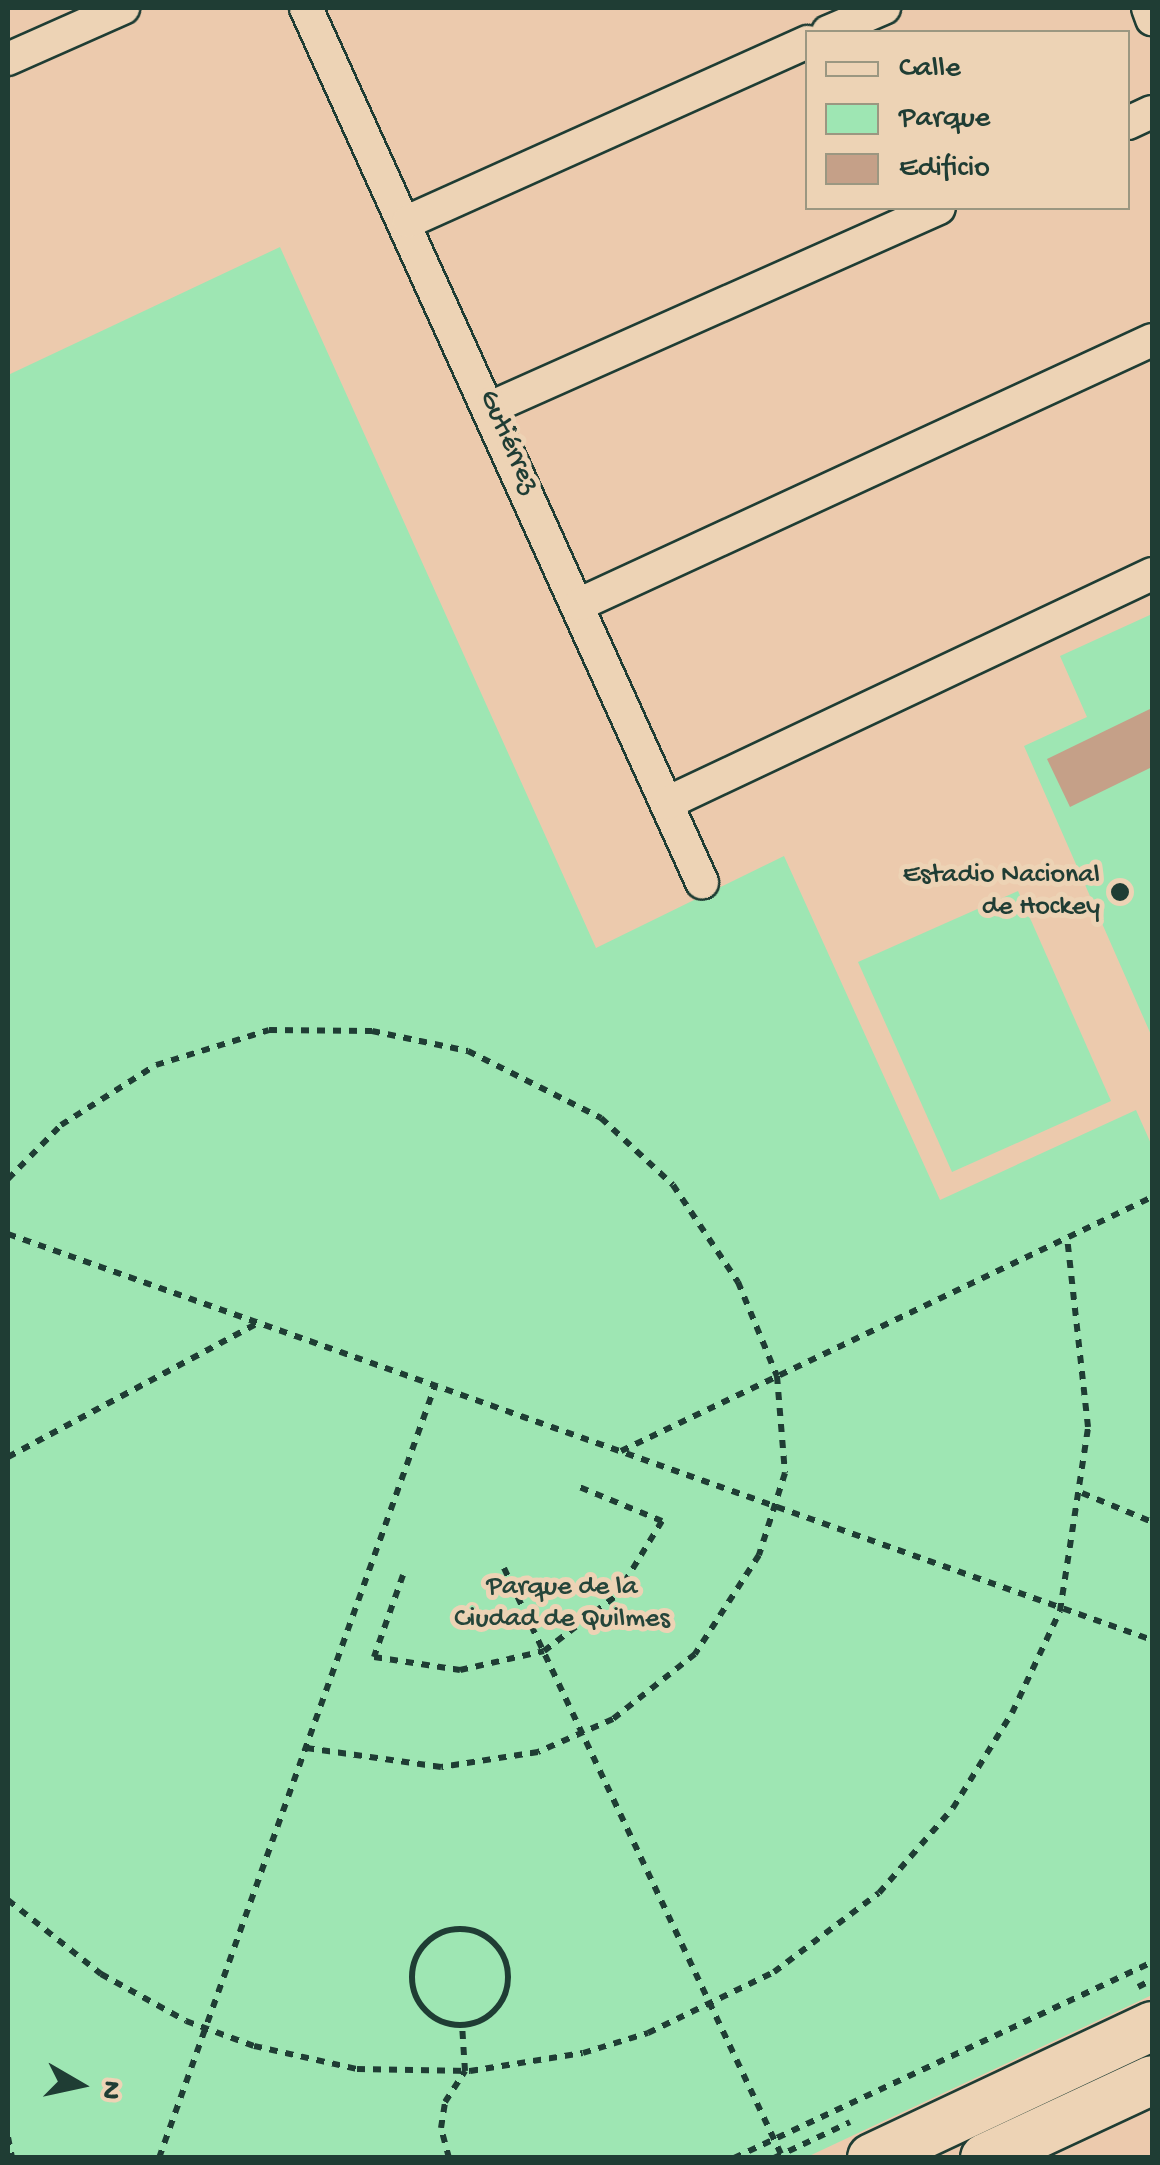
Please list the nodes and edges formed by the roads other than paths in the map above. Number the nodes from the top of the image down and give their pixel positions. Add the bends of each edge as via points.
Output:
1 (122, 8) edge
2 (306, 8) edge
3 (884, 8) edge
4 (1148, 8) edge
5 (1152, 19) edge
6 (833, 30) edge
7 (805, 43) edge
8 (8, 59) edge
9 (935, 210) edge
10 (409, 221) junction
11 (1152, 340) edge
12 (492, 407) junction
13 (1152, 574) edge
14 (580, 604) junction
15 (668, 802) junction
16 (702, 882) dead end
17 (1152, 2026) edge
18 (1152, 2080) edge
19 (872, 2158) edge
20 (985, 2158) edge

1 - 8 street
2 - 10 street, Gutiérrez via 388,198
3 - 6 street
4 - 5 street
7 - 10 street
9 - 12 street
10 - 12 street, Gutiérrez
11 - 14 street
12 - 14 street, Gutiérrez
13 - 15 street
14 - 15 street, Gutiérrez
15 - 16 street, Gutiérrez
17 - 19 main road
18 - 20 main road

